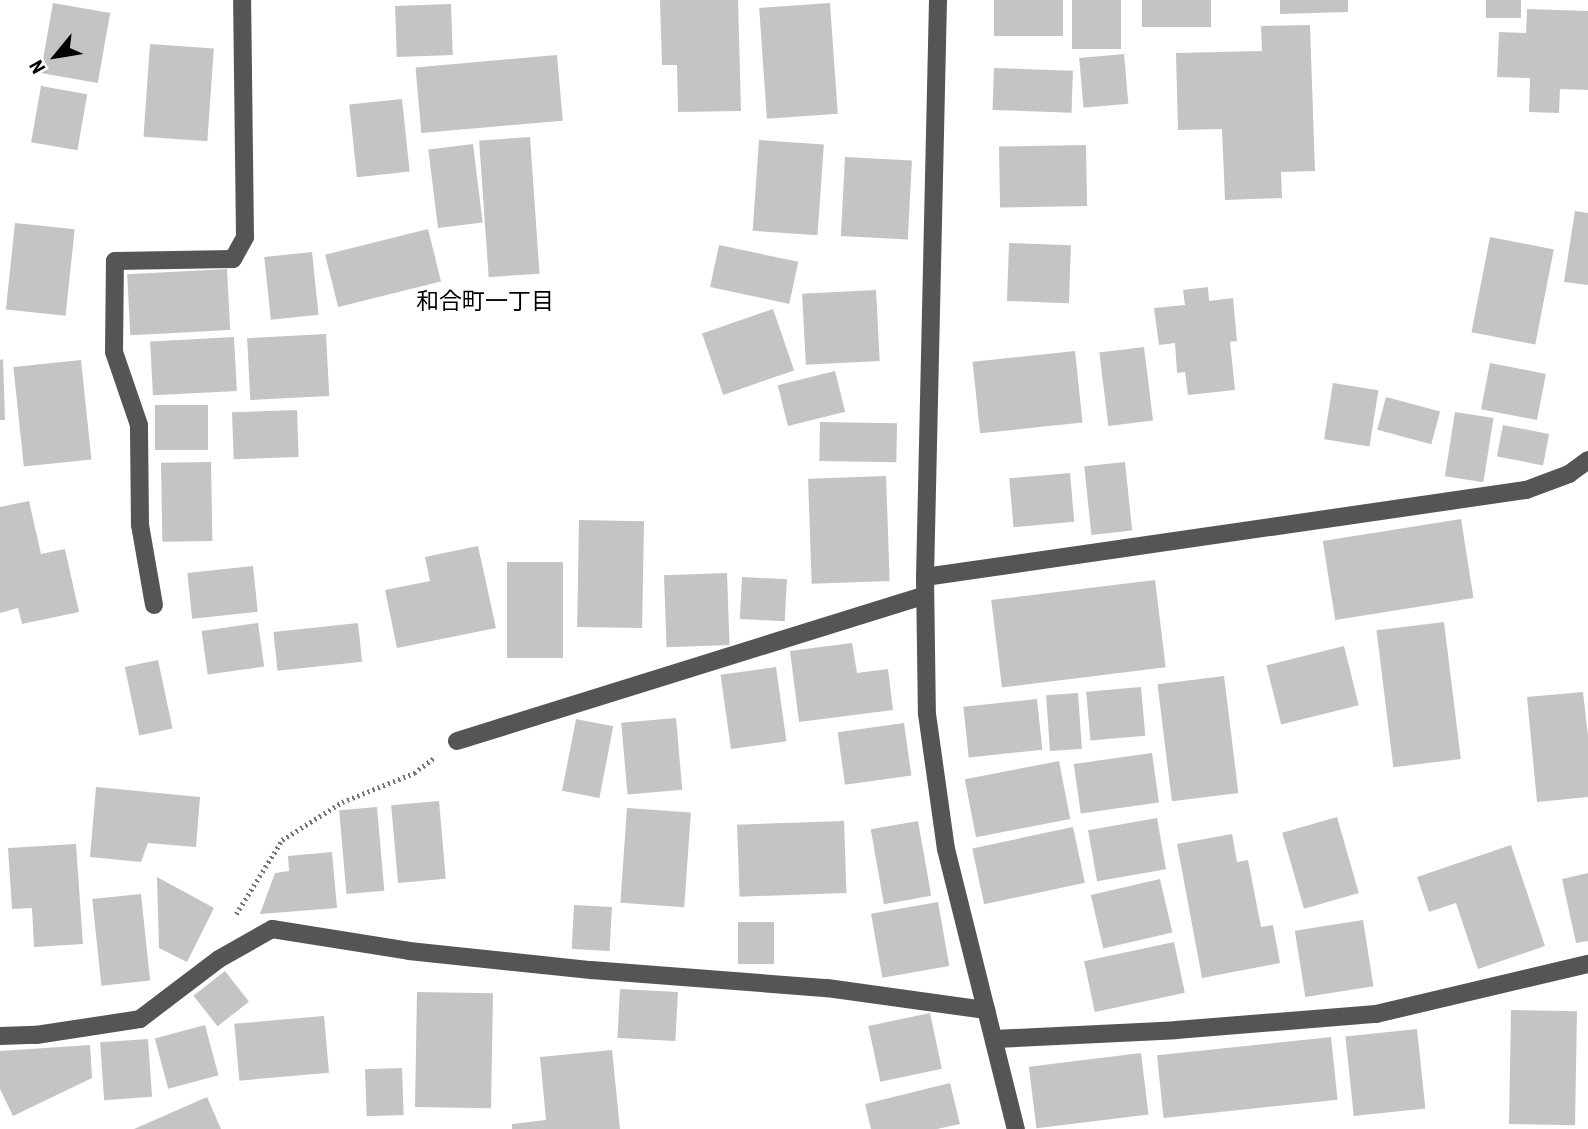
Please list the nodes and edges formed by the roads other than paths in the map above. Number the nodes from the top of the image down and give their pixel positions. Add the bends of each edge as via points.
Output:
1 (242, 0) edge
2 (937, 0) edge
3 (1588, 460) edge
4 (925, 586) junction
5 (155, 605) dead end
6 (457, 741) road end
7 (1588, 964) edge
8 (986, 1010) junction
9 (0, 1036) edge
10 (995, 1039) junction
11 (1016, 1129) edge

1 - 5 street via 245,237 233,259 115,261 114,352 139,425 140,525
2 - 4 street
3 - 4 street via 1569,474 1527,489
4 - 6 street
4 - 8 street via 928,714 946,849
7 - 10 street via 1376,1014
8 - 9 street via 827,988 409,951 272,929 219,959 139,1019
8 - 10 street
10 - 11 street

